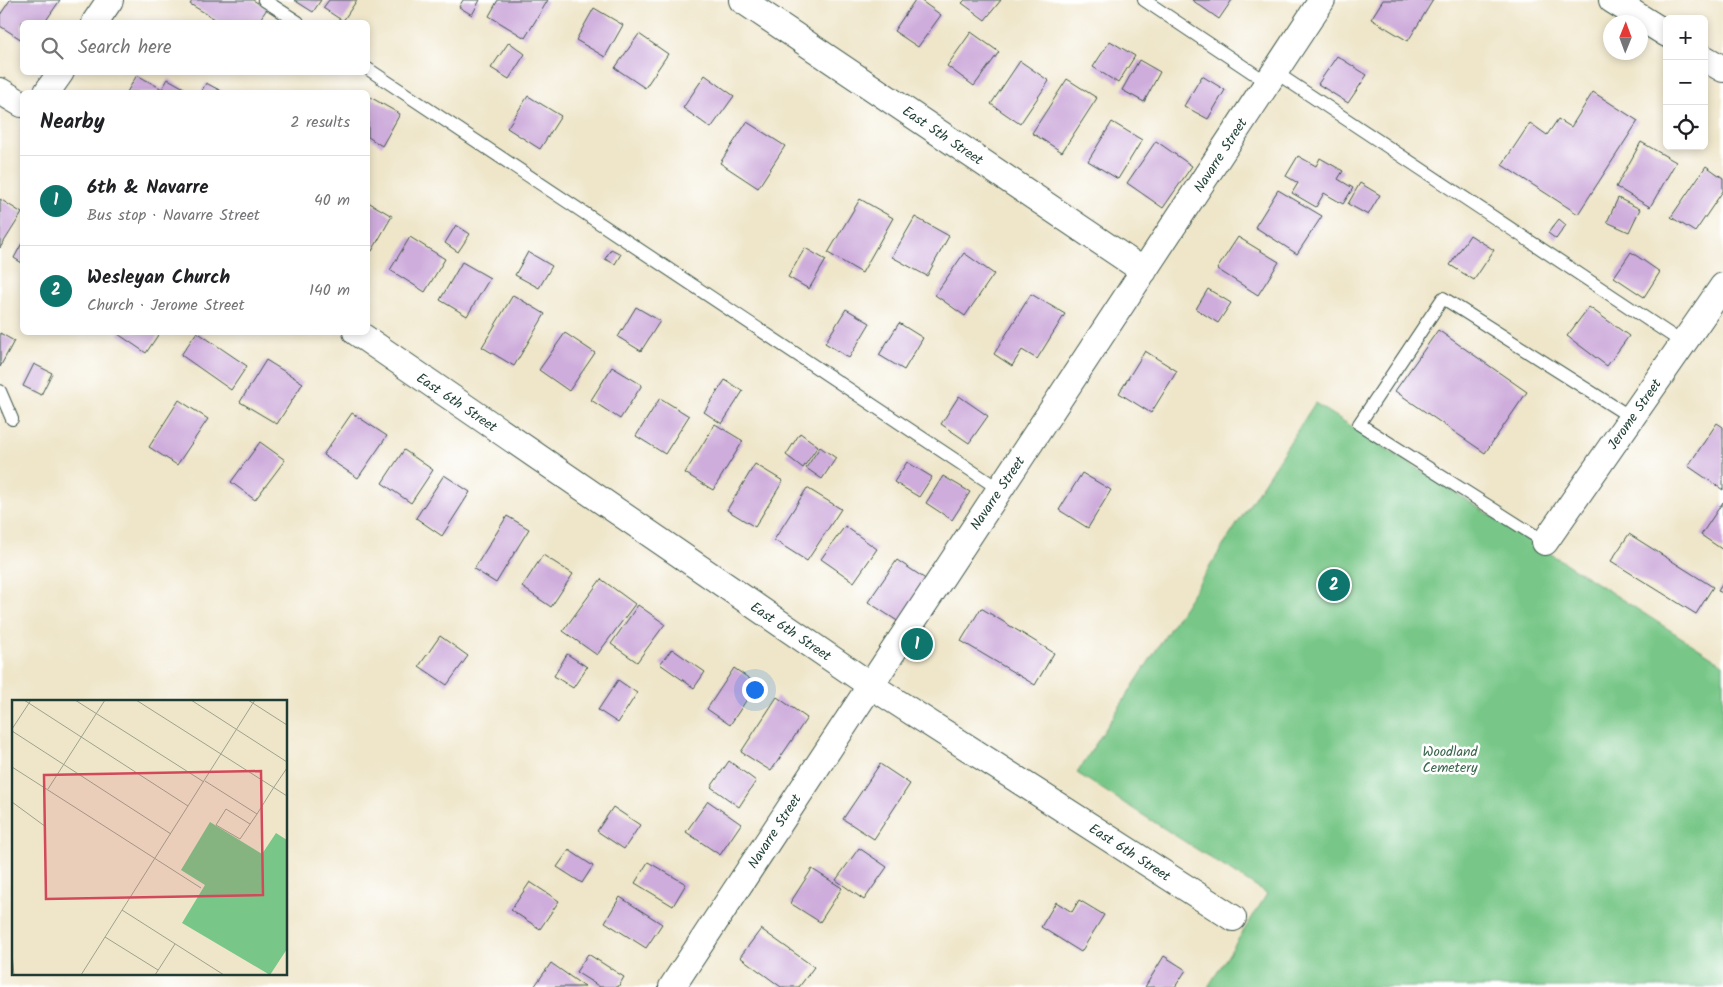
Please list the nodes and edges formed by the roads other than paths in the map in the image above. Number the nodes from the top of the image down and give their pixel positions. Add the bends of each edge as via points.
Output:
1 (110, 0) edge
2 (264, 0) edge
3 (742, 0) edge
4 (1144, 0) edge
5 (1322, 0) edge
6 (1612, 0) edge
7 (96, 20) edge
8 (295, 20) edge
9 (1663, 32) edge
10 (1707, 60) edge
11 (1723, 69) edge
12 (370, 70) edge
13 (59, 75) edge
14 (1271, 77) junction
15 (48, 90) edge
16 (0, 91) edge
17 (20, 103) edge
18 (1144, 271) junction
19 (1723, 286) edge
20 (360, 335) edge
21 (1683, 343) junction
22 (0, 391) edge
23 (1632, 418) junction
24 (12, 419) dead end
25 (999, 489) junction
26 (1546, 542) joint
27 (870, 685) junction
28 (1233, 918) dead end
29 (672, 987) edge

1 - 7 street
2 - 8 lane
3 - 18 street, East 5th Street
4 - 14 lane
5 - 14 street, Navarre Street
6 - 9 street
10 - 11 street
12 - 25 lane
13 - 15 street
14 - 18 street, Navarre Street
14 - 21 lane
16 - 17 street
18 - 25 street, Navarre Street
19 - 21 street, Jerome Street
20 - 27 street, East 6th Street
21 - 23 street, Jerome Street
22 - 24 lane
23 - 26 street, Jerome Street
23 - 26 lane via 1443,298 1359,424
25 - 27 street, Navarre Street
27 - 28 street, East 6th Street
27 - 29 street, Navarre Street

